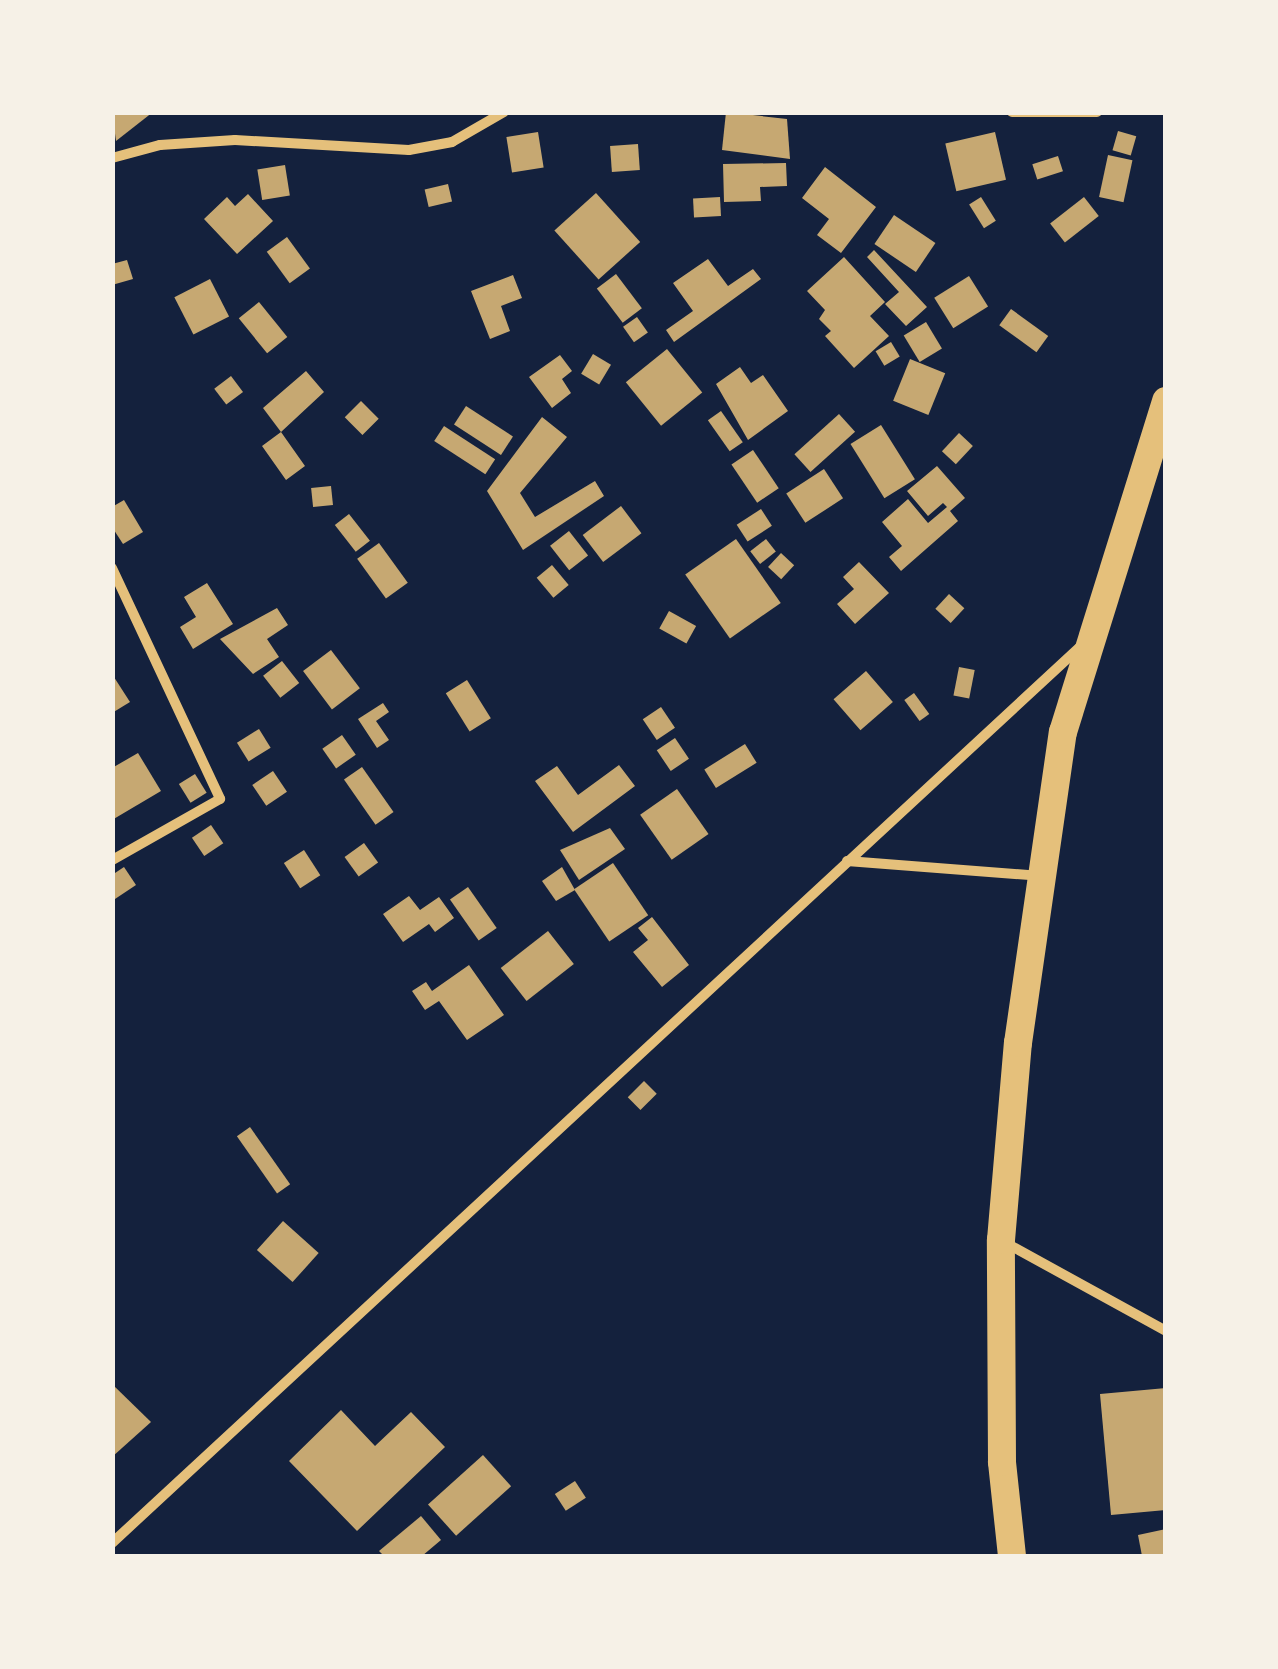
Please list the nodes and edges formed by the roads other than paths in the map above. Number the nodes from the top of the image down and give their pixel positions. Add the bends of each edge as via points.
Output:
1 (504, 112) edge
2 (1012, 112) edge
3 (1098, 112) edge
4 (112, 158) edge
5 (1166, 401) edge
6 (112, 568) edge
7 (1090, 639) junction
8 (112, 860) edge
9 (847, 861) junction
10 (1040, 876) junction
11 (1001, 1240) junction
12 (1166, 1331) edge
13 (112, 1544) edge
14 (1012, 1556) edge

1 - 4 street via 452,142 410,150 235,140 160,145
2 - 3 street
5 - 7 highway
6 - 8 street via 220,800
7 - 9 street
7 - 10 highway via 1063,732
9 - 10 street
9 - 13 street
10 - 11 highway
11 - 12 street
11 - 14 highway via 1002,1462

